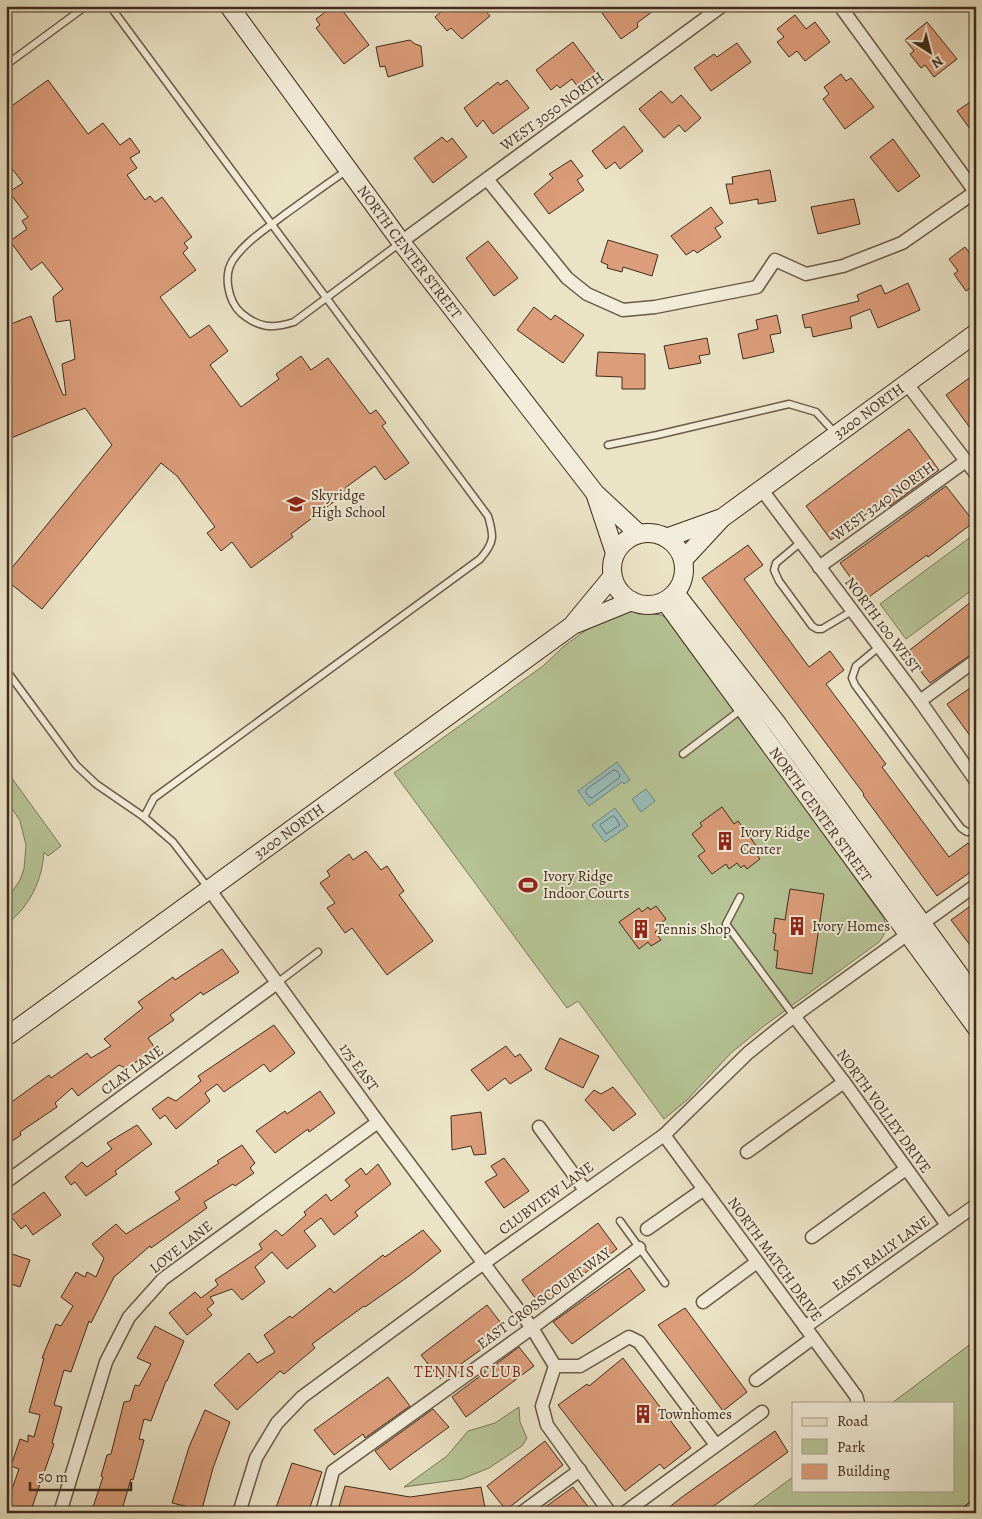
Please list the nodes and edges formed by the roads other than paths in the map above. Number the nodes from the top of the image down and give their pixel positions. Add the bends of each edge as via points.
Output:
1 (86, 6) edge
2 (110, 6) edge
3 (229, 6) edge
4 (722, 6) edge
5 (840, 6) edge
6 (6, 66) edge
7 (348, 169) junction
8 (486, 179) junction
9 (975, 193) edge
10 (272, 224) junction
11 (401, 242) junction
12 (326, 298) junction
13 (976, 333) edge
14 (906, 384) junction
15 (837, 435) junction
16 (608, 444) dead end
17 (966, 460) junction
18 (976, 474) edge
19 (762, 490) junction
20 (595, 493) junction
21 (722, 518) junction
22 (639, 534) junction
23 (666, 538) junction
24 (801, 542) junction
25 (615, 553) junction
26 (683, 560) junction
27 (819, 567) junction
28 (612, 577) junction
29 (670, 597) junction
30 (632, 601) junction
31 (852, 611) junction
32 (572, 625) junction
33 (879, 647) junction
34 (976, 660) edge
35 (6, 670) edge
36 (920, 701) junction
37 (743, 708) junction
38 (683, 754) dead end
39 (976, 781) edge
40 (144, 817) junction
41 (976, 831) edge
42 (976, 885) edge
43 (209, 889) junction
44 (740, 897) dead end
45 (922, 924) junction
46 (907, 935) junction
47 (318, 952) dead end
48 (277, 983) junction
49 (976, 998) edge
50 (794, 1016) junction
51 (976, 1027) edge
52 (6, 1037) edge
53 (844, 1082) junction
54 (378, 1122) junction
55 (539, 1127) dead end
56 (664, 1134) junction
57 (747, 1152) dead end
58 (906, 1169) junction
59 (6, 1182) edge
60 (704, 1189) junction
61 (585, 1190) junction
62 (976, 1204) edge
63 (620, 1221) dead end
64 (947, 1225) junction
65 (647, 1229) dead end
66 (812, 1237) dead end
67 (639, 1248) junction
68 (758, 1262) junction
69 (484, 1263) junction
70 (665, 1283) dead end
71 (703, 1302) dead end
72 (805, 1327) junction
73 (532, 1328) junction
74 (813, 1338) junction
75 (555, 1366) junction
76 (756, 1380) dead end
77 (858, 1402) edge
78 (762, 1412) dead end
79 (716, 1446) junction
80 (580, 1470) junction
81 (60, 1513) edge
82 (239, 1513) edge
83 (322, 1513) edge
84 (521, 1513) edge
85 (610, 1513) edge
86 (624, 1513) edge

1 - 6 lane
2 - 10 lane
3 - 7 street, NORTH CENTER STREET
4 - 8 street, WEST 3050 NORTH
5 - 9 street
7 - 10 lane
7 - 11 street, NORTH CENTER STREET
8 - 9 street via 567,278 587,294 623,310 655,308 758,287 775,260 806,274 843,266 902,243
8 - 11 street, WEST 3050 NORTH
10 - 12 lane
10 - 12 lane via 248,242 231,262 227,281 238,310 262,325 279,327 294,322
11 - 12 lane
11 - 20 street, NORTH CENTER STREET
12 - 40 lane via 488,516 493,534 490,547 480,559 154,798
13 - 14 street, 3200 NORTH
14 - 15 street, 3200 NORTH
14 - 17 street
15 - 16 lane via 816,412 789,404
15 - 19 street, 3200 NORTH
17 - 18 street
17 - 27 street, WEST 3240 NORTH
19 - 21 street, 3200 NORTH
19 - 24 street, NORTH 100 WEST
20 - 22 street
20 - 25 street
21 - 23 street
21 - 26 street
22 - 23 street via 652,533
22 - 25 street via 626,539
23 - 26 street via 677,545
24 - 27 street, NORTH 100 WEST
24 - 31 lane via 776,564 774,570 812,626 822,629
25 - 28 street
26 - 29 street via 682,583
27 - 31 street, NORTH 100 WEST
28 - 30 street via 618,592
28 - 32 street
29 - 30 street via 654,605
29 - 37 street, NORTH CENTER STREET
29 - 45 street, NORTH CENTER STREET via 778,726
30 - 32 street
31 - 33 street, NORTH 100 WEST
32 - 43 street, 3200 NORTH
33 - 36 street, NORTH 100 WEST
33 - 41 lane via 856,666 852,678 855,685 961,828 967,832
34 - 36 street
35 - 40 lane via 76,765 96,784
36 - 39 street, NORTH 100 WEST
37 - 38 lane
37 - 46 street, NORTH CENTER STREET
40 - 43 lane via 173,842
42 - 45 street, CLUBVIEW LANE
43 - 48 street, 175 EAST
43 - 52 street, 3200 NORTH
44 - 50 lane via 726,924
45 - 46 street, CLUBVIEW LANE
45 - 49 street, NORTH CENTER STREET
46 - 50 street, CLUBVIEW LANE
46 - 51 street, NORTH CENTER STREET
47 - 48 lane
48 - 54 street, 175 EAST
48 - 59 street, CLAY LANE
50 - 53 street, NORTH VOLLEY DRIVE
50 - 56 street, CLUBVIEW LANE via 748,1053
53 - 57 street
53 - 58 street, NORTH VOLLEY DRIVE
54 - 69 street, 175 EAST
54 - 81 street, LOVE LANE via 163,1279 129,1317 106,1362
55 - 61 street
56 - 60 street, NORTH MATCH DRIVE
56 - 61 street, CLUBVIEW LANE
58 - 64 street, NORTH VOLLEY DRIVE
58 - 66 street
60 - 65 street
60 - 68 street, NORTH MATCH DRIVE
61 - 69 street, CLUBVIEW LANE
62 - 64 street, EAST RALLY LANE
63 - 67 lane
64 - 72 street, EAST RALLY LANE
67 - 70 lane
67 - 73 street, EAST CROSSCOURT WAY
68 - 71 street
68 - 72 street, NORTH MATCH DRIVE
69 - 73 street, 175 EAST
69 - 82 street, CLUBVIEW LANE via 302,1397 277,1423 256,1458
72 - 74 street, NORTH MATCH DRIVE
73 - 75 street, 175 EAST
73 - 83 street, EAST CROSSCOURT WAY via 333,1471
74 - 76 street
74 - 77 street, NORTH MATCH DRIVE
75 - 79 street via 580,1366 628,1337 639,1342
75 - 80 street via 542,1406 547,1425
78 - 79 street
79 - 86 street
80 - 84 street
80 - 85 street

